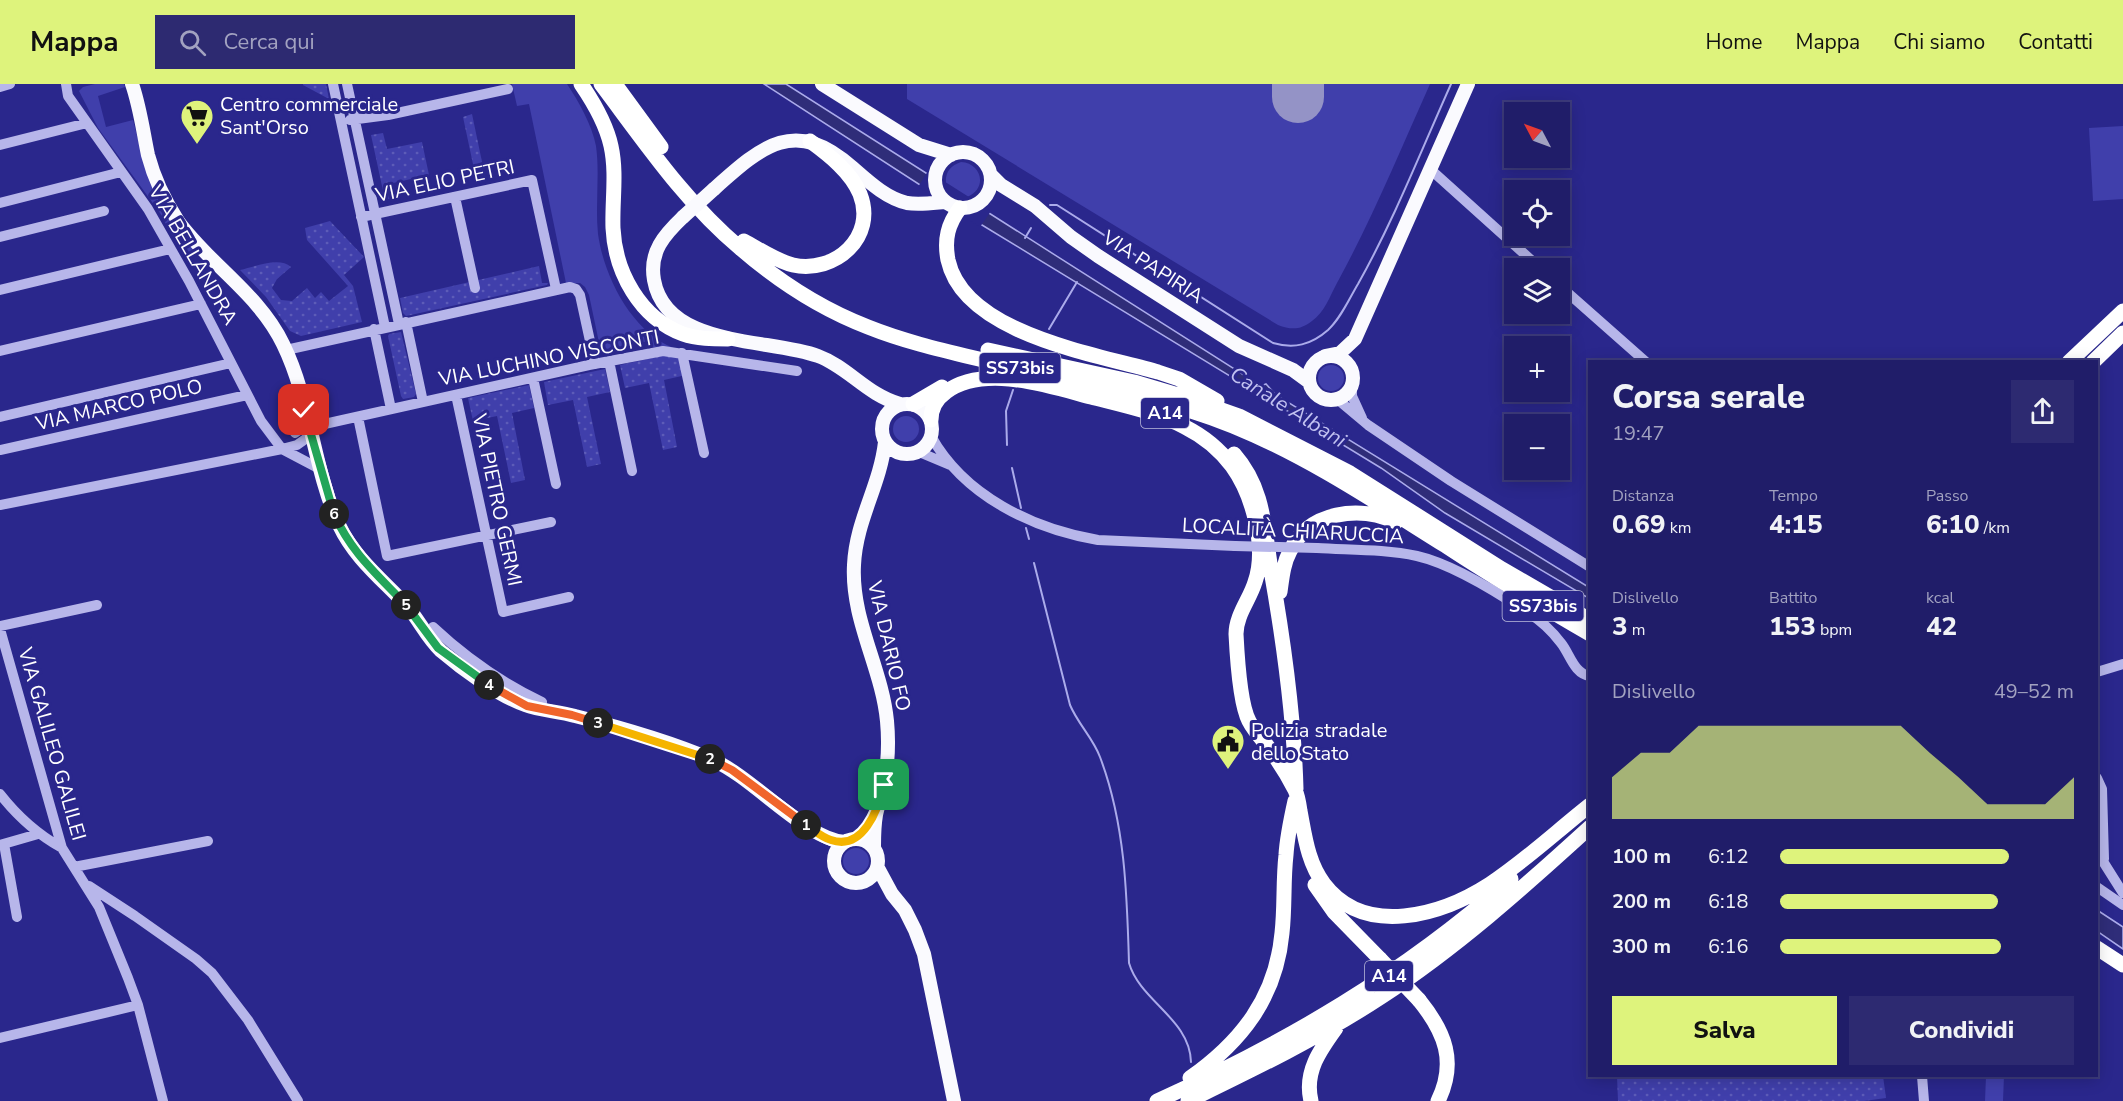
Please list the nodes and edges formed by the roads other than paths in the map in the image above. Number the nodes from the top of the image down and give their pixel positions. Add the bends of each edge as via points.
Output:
1 (10, 84) edge
2 (66, 84) edge
3 (333, 84) edge
4 (347, 84) edge
5 (581, 84) edge
6 (601, 84) edge
7 (615, 84) edge
8 (822, 84) edge
9 (1468, 84) edge
10 (0, 87) edge
11 (135, 88) edge
12 (508, 89) dead end
13 (355, 119) junction
14 (341, 122) junction
15 (87, 123) junction
16 (810, 141) junction
17 (0, 145) edge
18 (919, 145) junction
19 (951, 155) junction
20 (1430, 169) junction
21 (121, 172) junction
22 (936, 173) junction
23 (990, 175) junction
24 (936, 188) junction
25 (455, 196) junction
26 (1020, 196) junction
27 (984, 198) junction
28 (944, 201) junction
29 (0, 202) edge
30 (912, 203) junction
31 (960, 208) junction
32 (104, 211) dead end
33 (375, 214) junction
34 (361, 217) junction
35 (0, 237) edge
36 (744, 241) junction
37 (170, 249) junction
38 (1529, 258) edge
39 (476, 288) dead end
40 (0, 290) edge
41 (556, 290) junction
42 (1570, 295) edge
43 (201, 304) junction
44 (2123, 311) edge
45 (402, 323) junction
46 (379, 328) junction
47 (2123, 333) edge
48 (728, 339) junction
49 (1355, 339) junction
50 (286, 350) junction
51 (0, 351) edge
52 (682, 353) junction
53 (1325, 356) junction
54 (1644, 360) edge
55 (2071, 360) edge
56 (2095, 360) edge
57 (609, 362) junction
58 (1270, 362) junction
59 (231, 363) junction
60 (595, 364) junction
61 (1312, 365) junction
62 (797, 371) dead end
63 (533, 378) junction
64 (1353, 379) junction
65 (1308, 381) junction
66 (864, 387) junction
67 (247, 394) junction
68 (456, 395) junction
69 (1337, 399) junction
70 (423, 402) junction
71 (906, 404) junction
72 (391, 409) junction
73 (1239, 416) junction
74 (0, 417) edge
75 (358, 417) junction
76 (931, 420) junction
77 (1368, 425) junction
78 (882, 426) junction
79 (309, 429) junction
80 (931, 436) junction
81 (885, 442) junction
82 (282, 449) junction
83 (0, 450) edge
84 (704, 453) dead end
85 (912, 453) junction
86 (952, 467) junction
87 (320, 469) junction
88 (632, 471) dead end
89 (556, 484) dead end
90 (874, 489) junction
91 (0, 505) edge
92 (551, 522) dead end
93 (487, 535) junction
94 (1588, 566) edge
95 (1496, 578) junction
96 (569, 597) dead end
97 (1278, 602) junction
98 (97, 605) dead end
99 (1588, 619) edge
100 (433, 627) dead end
101 (0, 628) edge
102 (1588, 633) edge
103 (2123, 664) edge
104 (2098, 672) edge
105 (484, 675) junction
106 (1588, 676) edge
107 (542, 702) dead end
108 (2098, 780) edge
109 (1296, 792) junction
110 (0, 794) edge
111 (1588, 807) edge
112 (1588, 807) edge
113 (2104, 810) junction
114 (876, 814) junction
115 (2098, 824) edge
116 (1588, 829) edge
117 (38, 834) junction
118 (823, 837) junction
119 (850, 841) junction
120 (208, 842) dead end
121 (2, 844) edge
122 (873, 847) junction
123 (62, 848) junction
124 (834, 857) junction
125 (2102, 858) edge
126 (74, 867) junction
127 (878, 868) junction
128 (2098, 875) edge
129 (865, 882) junction
130 (86, 884) junction
131 (2098, 887) edge
132 (2123, 893) edge
133 (892, 894) junction
134 (2123, 905) edge
135 (17, 917) dead end
136 (2098, 949) edge
137 (2098, 961) edge
138 (2123, 965) edge
139 (2123, 977) edge
140 (138, 1005) junction
141 (1339, 1023) junction
142 (0, 1038) edge
143 (1922, 1077) edge
144 (163, 1101) edge
145 (298, 1101) edge
146 (954, 1101) edge
147 (1157, 1101) edge
148 (1188, 1101) edge
149 (1311, 1101) edge
150 (1438, 1101) edge
151 (1924, 1101) edge

1 - 10 street
2 - 15 street, VIA BELLANDRA via 68,96
3 - 14 street
4 - 13 street, VIA LUCHINO VISCONTI
5 - 48 highway via 598,109 610,140 615,243 622,271 634,293 650,313 675,331 693,337
6 - 95 highway, SS73bis via 670,176 712,223 759,264 809,298 863,325 912,342 1147,398 1241,430 1329,474
7 - 36 highway, SS73bis via 689,184
8 - 18 main road, VIA PAPIRIA
9 - 20 main road
11 - 50 main road via 149,159 172,210 194,240 260,307
12 - 13 street
13 - 14 street
13 - 33 street, VIA LUCHINO VISCONTI
14 - 34 street
15 - 17 street
15 - 21 street, VIA BELLANDRA
16 - 30 main road via 834,153 879,190
16 - 36 highway via 842,168 860,194 864,217 858,237 838,258 812,266 783,262
16 - 48 main road, bridge via 785,141 744,162 666,233 656,249 653,272 656,290 665,305 681,320
18 - 19 main road, VIA PAPIRIA
18 - 22 main road, VIA PAPIRIA via 932,160
19 - 22 main road
19 - 23 main road, VIA PAPIRIA via 976,156 984,161
20 - 38 street
20 - 49 main road
21 - 29 street
21 - 37 street, VIA BELLANDRA
22 - 24 main road
23 - 26 main road, VIA PAPIRIA
23 - 27 main road via 991,185
24 - 28 main road
24 - 30 main road
25 - 33 street, VIA ELIO PETRI
25 - 39 street
25 - 41 street, VIA ELIO PETRI via 532,180
26 - 27 main road
26 - 58 main road, VIA PAPIRIA via 1098,256
27 - 31 main road via 976,205
28 - 30 main road
28 - 31 main road
31 - 73 highway via 947,231 947,257 960,287 980,308 1027,333 1179,380
32 - 35 street
33 - 34 street, VIA ELIO PETRI
33 - 45 street, VIA LUCHINO VISCONTI
34 - 46 street
36 - 73 highway, SS73bis via 818,292 893,327 1134,382
37 - 40 street
37 - 43 street, VIA BELLANDRA
41 - 45 street
41 - 60 street via 570,287 580,295
42 - 54 street
43 - 51 street
43 - 59 street, VIA BELLANDRA
44 - 55 highway
45 - 46 street
45 - 70 street, VIA LUCHINO VISCONTI
46 - 50 street
46 - 72 street
47 - 56 highway
48 - 66 main road via 811,354
49 - 53 main road via 1340,353
49 - 64 main road
50 - 79 main road
52 - 57 street, VIA LUCHINO VISCONTI via 663,351
52 - 62 street
52 - 84 street
53 - 61 main road
53 - 64 main road via 1343,359 1350,365
57 - 60 street, VIA LUCHINO VISCONTI
57 - 88 street
58 - 61 main road, VIA PAPIRIA
58 - 65 main road, VIA PAPIRIA via 1293,370
59 - 67 street, VIA BELLANDRA
59 - 74 street
60 - 63 street, VIA LUCHINO VISCONTI
61 - 65 main road
63 - 68 street, VIA LUCHINO VISCONTI
63 - 89 street
64 - 69 main road via 1345,395
64 - 77 street via 1352,396
65 - 69 main road via 1318,397
66 - 71 main road via 883,398
66 - 78 main road via 879,412
67 - 82 street, VIA BELLANDRA
67 - 83 street, VIA MARCO POLO
68 - 70 street, VIA LUCHINO VISCONTI
68 - 93 street, VIA PIETRO GERMI
69 - 77 street
70 - 72 street, VIA LUCHINO VISCONTI
71 - 76 main road via 921,407
71 - 78 main road via 888,412
71 - 97 highway, A14 via 958,378 995,373 1078,389 1161,412 1201,428 1232,450 1256,486 1264,512
72 - 75 street, VIA LUCHINO VISCONTI
73 - 99 highway, SS73bis via 1350,473
75 - 79 street, VIA LUCHINO VISCONTI
75 - 93 street via 387,556
76 - 80 main road
76 - 109 highway, A14 via 935,404 951,389 978,380 1002,379 1059,389 1156,415 1191,430 1218,451 1248,495 1259,551 1256,580 1236,628 1244,710
77 - 94 street
78 - 81 main road
79 - 82 street via 297,445
79 - 82 street via 288,437
79 - 87 main road
80 - 85 main road via 924,448
80 - 86 street
81 - 85 main road via 898,453
81 - 90 main road, VIA DARIO FO
82 - 87 street
82 - 91 street
85 - 86 street
85 - 90 main road, VIA DARIO FO via 894,462
86 - 106 street, LOCALITÀ CHIARUCCIA, bridge via 1018,516 1060,532 1098,540 1395,552 1437,562 1528,613 1562,644 1579,671
87 - 105 main road via 335,515 358,556 411,611 438,648
90 - 114 main road, VIA DARIO FO via 859,529 854,580 860,621 887,723 886,772
92 - 93 street
93 - 96 street, VIA PIETRO GERMI via 503,612
95 - 97 highway via 1390,520 1374,514 1346,513 1317,523 1294,543 1286,561
95 - 102 highway, SS73bis
97 - 109 highway, A14 via 1292,713
98 - 101 street, VIA GALILEO GALILEI
100 - 105 street
101 - 123 street, VIA GALILEO GALILEI
103 - 104 street
105 - 107 street
105 - 118 main road via 503,694 527,706 579,717 718,762
108 - 113 street
109 - 111 highway, A14 via 1309,855 1323,883 1350,907 1387,917 1426,912 1481,890
109 - 147 highway, A14 via 1286,851 1282,939 1268,989 1230,1047
109 - 150 highway, A14, bridge via 1303,851 1314,884 1334,912 1419,1000 1438,1027 1446,1050 1447,1073
110 - 117 street
112 - 147 highway, A14 via 1485,902 1398,970 1284,1039
113 - 115 street
113 - 125 street
114 - 119 main road, VIA DARIO FO
114 - 122 main road, VIA DARIO FO
116 - 141 highway, A14 via 1460,941
117 - 121 street
117 - 123 street
118 - 119 main road
118 - 124 main road
119 - 122 main road via 866,841
119 - 124 main road via 840,846
120 - 126 street, VIA GALILEO GALILEI
121 - 135 street
122 - 127 main road via 878,855
123 - 126 street, VIA GALILEO GALILEI
124 - 129 main road via 836,871 845,881
125 - 128 street via 2103,869
125 - 132 street
126 - 130 street, VIA GALILEO GALILEI
127 - 129 main road
127 - 133 main road
129 - 133 main road
130 - 140 street, VIA GALILEO GALILEI
130 - 145 street via 196,958 212,973 248,1020
131 - 134 street
133 - 146 main road via 913,926 924,954
136 - 138 highway
137 - 139 highway
140 - 142 street
140 - 144 street, VIA GALILEO GALILEI
141 - 148 highway, A14
141 - 149 highway, A14 via 1312,1067
143 - 151 street

